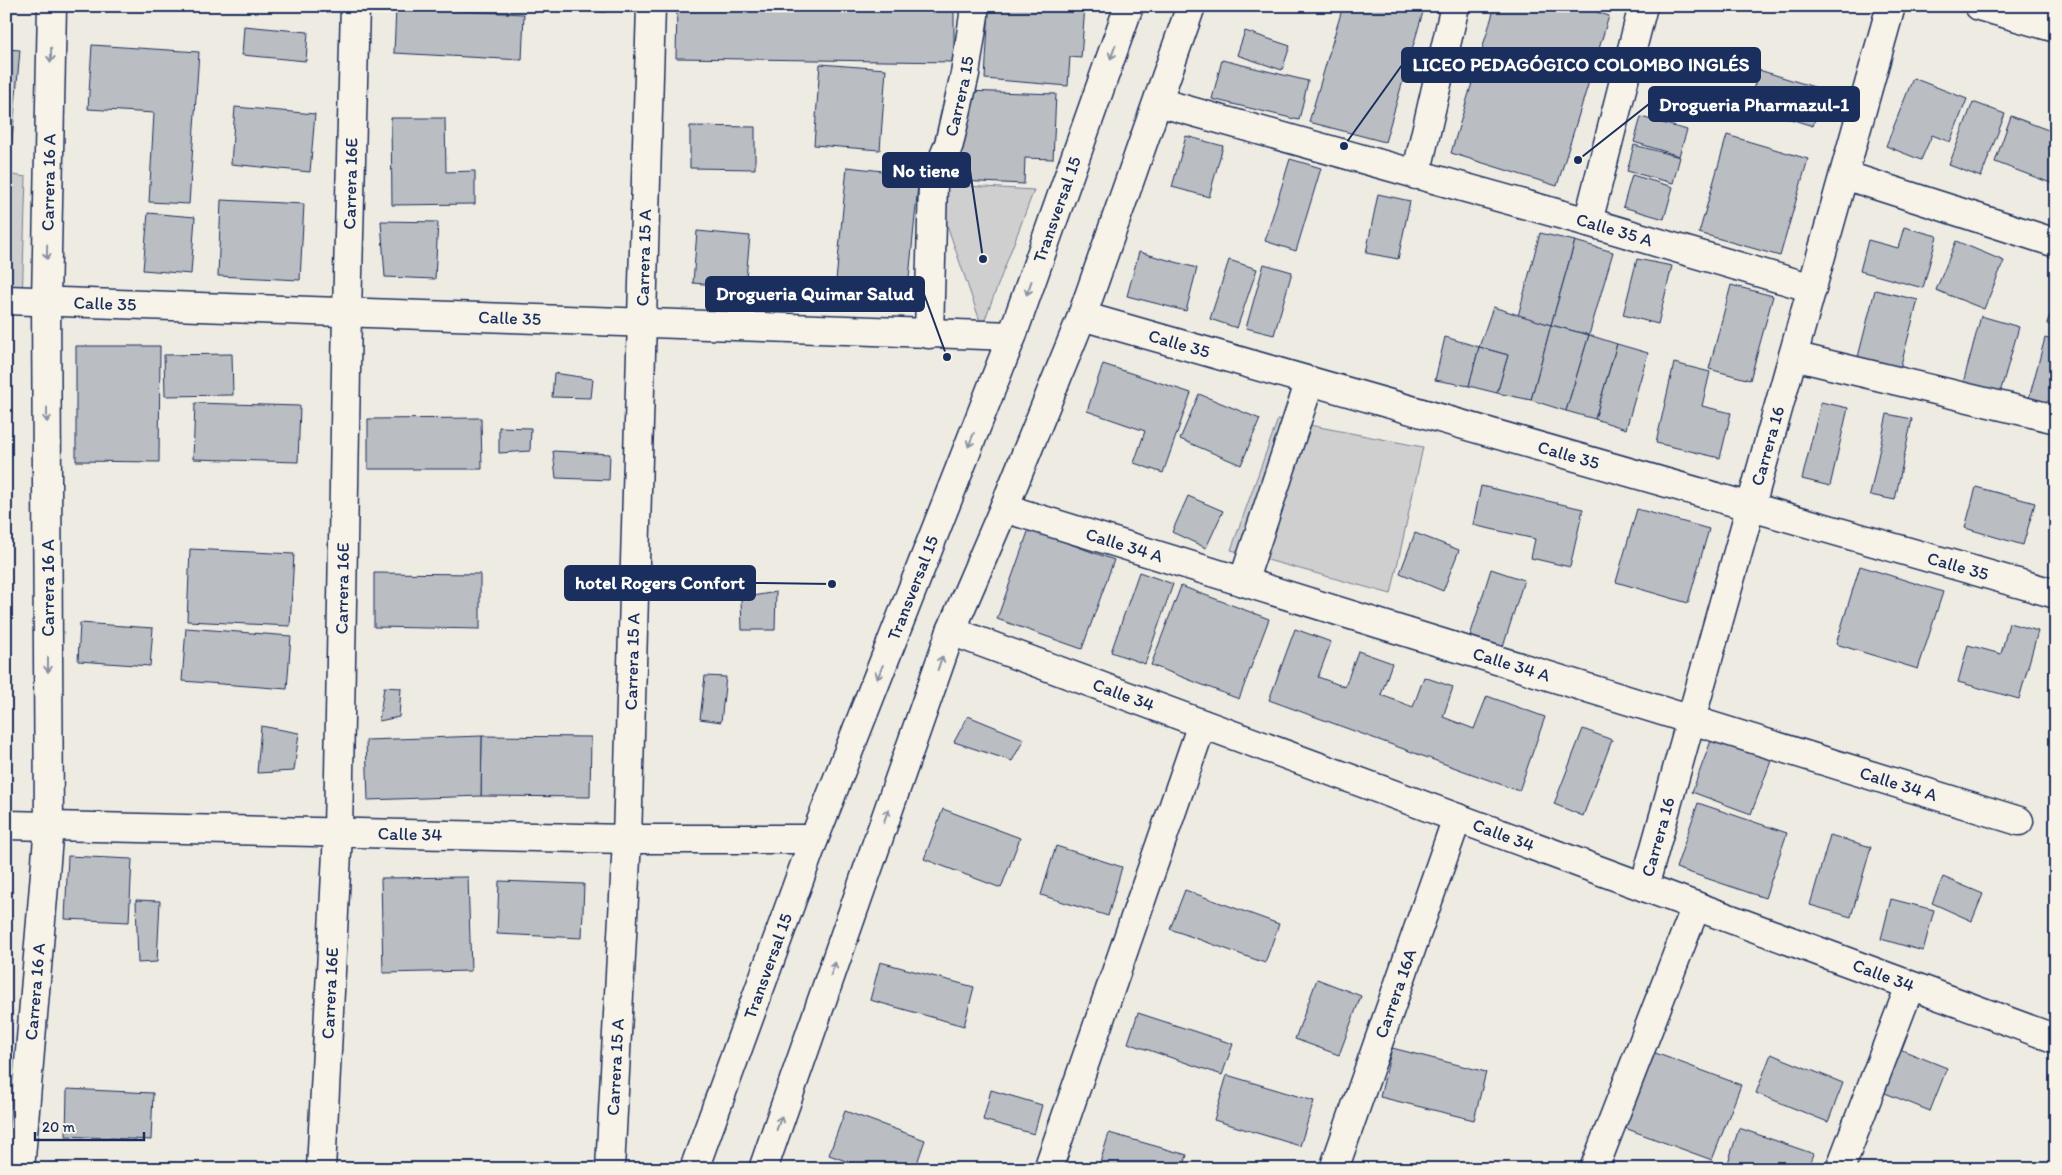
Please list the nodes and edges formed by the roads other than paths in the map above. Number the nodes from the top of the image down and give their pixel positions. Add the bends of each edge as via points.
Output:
1 (52, 6) edge
2 (355, 6) edge
3 (651, 6) edge
4 (973, 6) edge
5 (1129, 6) edge
6 (1191, 6) edge
7 (1455, 6) edge
8 (1643, 6) edge
9 (1892, 6) edge
10 (1979, 6) edge
11 (2056, 28) edge
12 (1158, 102) junction
13 (1416, 175) junction
14 (1844, 175) junction
15 (1588, 222) junction
16 (2056, 243) edge
17 (1812, 288) junction
18 (6, 300) edge
19 (46, 302) junction
20 (346, 312) junction
21 (1082, 316) junction
22 (642, 323) junction
23 (929, 334) junction
24 (1012, 336) junction
25 (1793, 356) junction
26 (1310, 381) junction
27 (2056, 419) edge
28 (1750, 507) junction
29 (1004, 508) junction
30 (1243, 582) junction
31 (2056, 594) edge
32 (951, 631) junction
33 (1690, 720) junction
34 (1202, 724) junction
35 (1457, 818) junction
36 (2019, 821) dead end
37 (6, 825) edge
38 (48, 826) junction
39 (338, 833) junction
40 (627, 839) junction
41 (814, 839) junction
42 (1644, 887) junction
43 (1696, 906) junction
44 (1910, 986) junction
45 (2056, 1039) edge
46 (20, 1169) edge
47 (321, 1169) edge
48 (610, 1169) edge
49 (694, 1169) edge
50 (763, 1169) edge
51 (1048, 1169) edge
52 (1334, 1169) edge
53 (1594, 1169) edge
54 (1840, 1169) edge

1 -> 19 street, Carrera 16 A
2 - 20 street, Carrera 16E
3 - 22 street, Carrera 15 A
4 - 23 street, Carrera 15 via 957,110 944,162 933,184
5 -> 24 street, Transversal 15
6 - 12 street
7 - 13 street
8 - 15 street
9 - 14 street, Carrera 16
10 - 11 street
12 - 13 street, Calle 35 A
12 - 21 street
13 - 15 street, Calle 35 A
14 - 16 street
14 - 17 street, Carrera 16
15 - 17 street, Calle 35 A
17 - 25 street, Carrera 16
18 - 19 street, Calle 35
19 - 20 street, Calle 35
19 -> 38 street, Carrera 16 A
20 - 22 street, Calle 35
20 - 39 street, Carrera 16E
21 - 26 street, Calle 35
21 - 29 street
22 - 23 street, Calle 35
22 - 40 street, Carrera 15 A
23 - 24 street, Calle 35
24 -> 41 street, Transversal 15
25 - 27 street
25 - 28 street, Carrera 16
26 - 28 street, Calle 35
26 - 30 street
28 - 31 street, Calle 35
28 - 33 street, Carrera 16
29 - 30 street, Calle 34 A
29 - 32 street
30 - 33 street, Calle 34 A
32 - 34 street, Calle 34
50 -> 32 street
33 - 36 street, Calle 34 A
33 - 42 street, Carrera 16
34 - 35 street, Calle 34
34 - 51 street
35 - 42 street, Calle 34
35 - 52 street, Carrera 16A
37 - 38 street, Calle 34
38 - 39 street, Calle 34
38 - 46 street, Carrera 16 A
39 - 40 street, Calle 34
39 - 47 street, Carrera 16E
40 - 41 street, Calle 34
40 - 48 street, Carrera 15 A
41 - 49 street, Transversal 15
42 - 43 street, Calle 34
43 - 44 street, Calle 34
43 - 53 street
44 - 45 street, Calle 34
44 - 54 street

